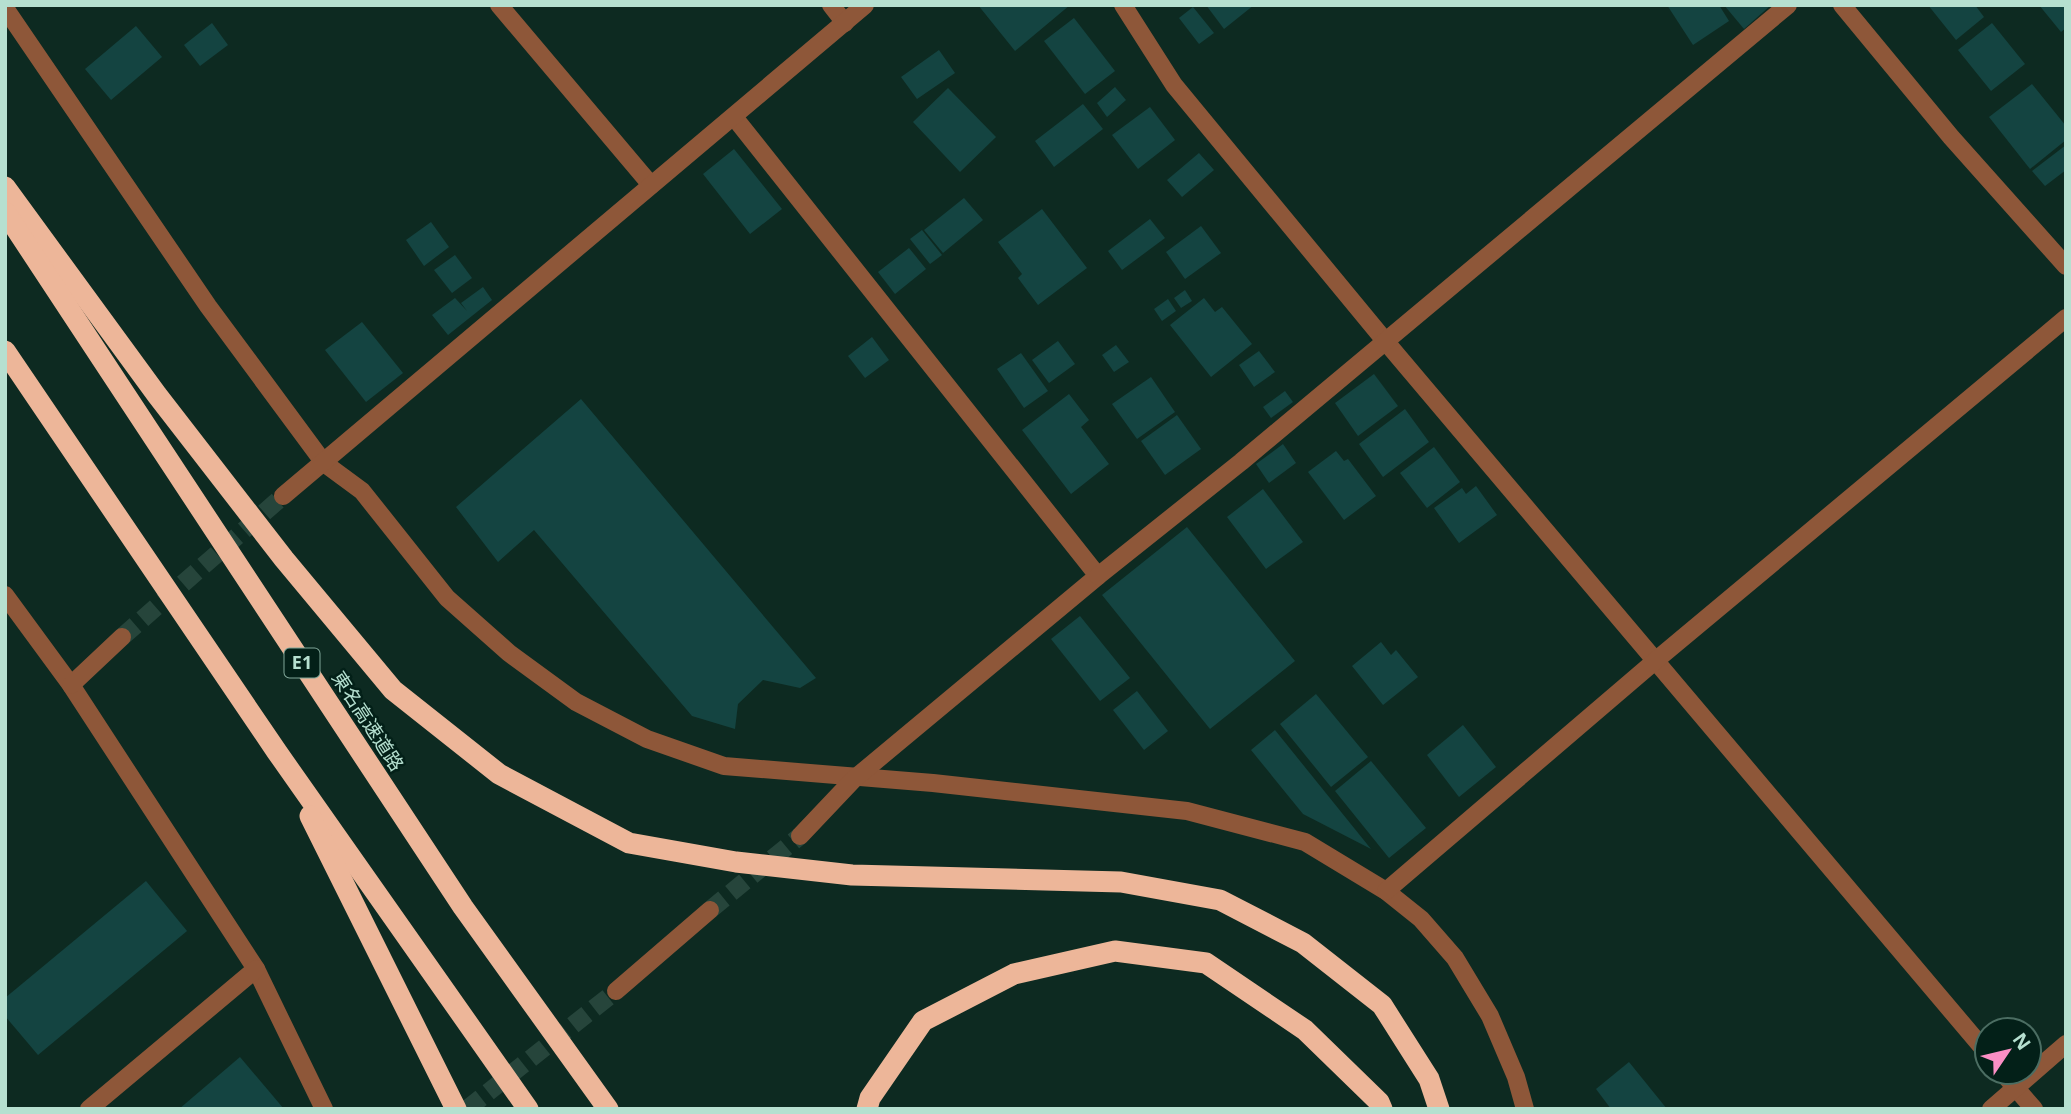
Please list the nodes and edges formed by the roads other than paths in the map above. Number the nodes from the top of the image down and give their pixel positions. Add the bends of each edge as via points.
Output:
1 (499, 5) edge
2 (831, 5) edge
3 (865, 5) edge
4 (1123, 5) edge
5 (1788, 5) edge
6 (1842, 5) edge
7 (5, 8) edge
8 (845, 23) junction
9 (734, 117) junction
10 (651, 185) junction
11 (5, 187) edge
12 (5, 212) edge
13 (2066, 266) edge
14 (2066, 318) edge
15 (1386, 342) junction
16 (5, 351) edge
17 (324, 463) junction
18 (283, 496) tunnel mouth
19 (1098, 576) junction
20 (5, 595) edge
21 (122, 637) tunnel mouth
22 (1655, 661) junction
23 (71, 685) junction
24 (278, 752) junction
25 (854, 779) junction
26 (800, 836) tunnel mouth
27 (1386, 891) junction
28 (710, 910) tunnel mouth
29 (256, 969) junction
30 (616, 991) tunnel mouth
31 (1973, 1036) edge
32 (2066, 1044) edge
33 (2015, 1088) junction
34 (89, 1109) edge
35 (324, 1109) edge
36 (456, 1109) edge
37 (528, 1109) edge
38 (608, 1109) edge
39 (867, 1109) edge
40 (1382, 1109) edge
41 (1439, 1109) edge
42 (1525, 1109) edge
43 (1991, 1109) edge
44 (2034, 1109) edge

1 - 10 street
2 - 8 street
3 - 8 street
4 - 15 street via 1174,85
5 - 15 street
6 - 13 street
7 - 17 street via 208,306
8 - 9 street
9 - 10 street
9 - 19 street
10 - 17 street
11 - 41 highway via 157,395 376,670 393,690 499,774 629,843 736,862 852,875 1121,882 1220,900 1303,943 1382,1005 1429,1079
12 - 38 highway, 東名高速道路 / E1 via 463,907
14 - 22 street
15 - 19 street
15 - 22 street
16 - 24 highway
17 - 18 street
17 - 25 street via 362,491 447,598 509,653 576,702 647,739 724,766
19 - 25 street
20 - 23 street
21 - 23 street
22 - 27 street
22 - 31 street
23 - 29 street
24 - 36 highway
24 - 37 highway
25 - 26 street
25 - 27 street via 933,783 1187,811 1305,842
27 - 42 street via 1421,919 1455,958 1490,1016
28 - 30 street
29 - 34 street
29 - 35 street
32 - 33 street
33 - 43 street
33 - 44 street
39 - 40 highway via 923,1021 1014,974 1115,951 1206,963 1306,1030

